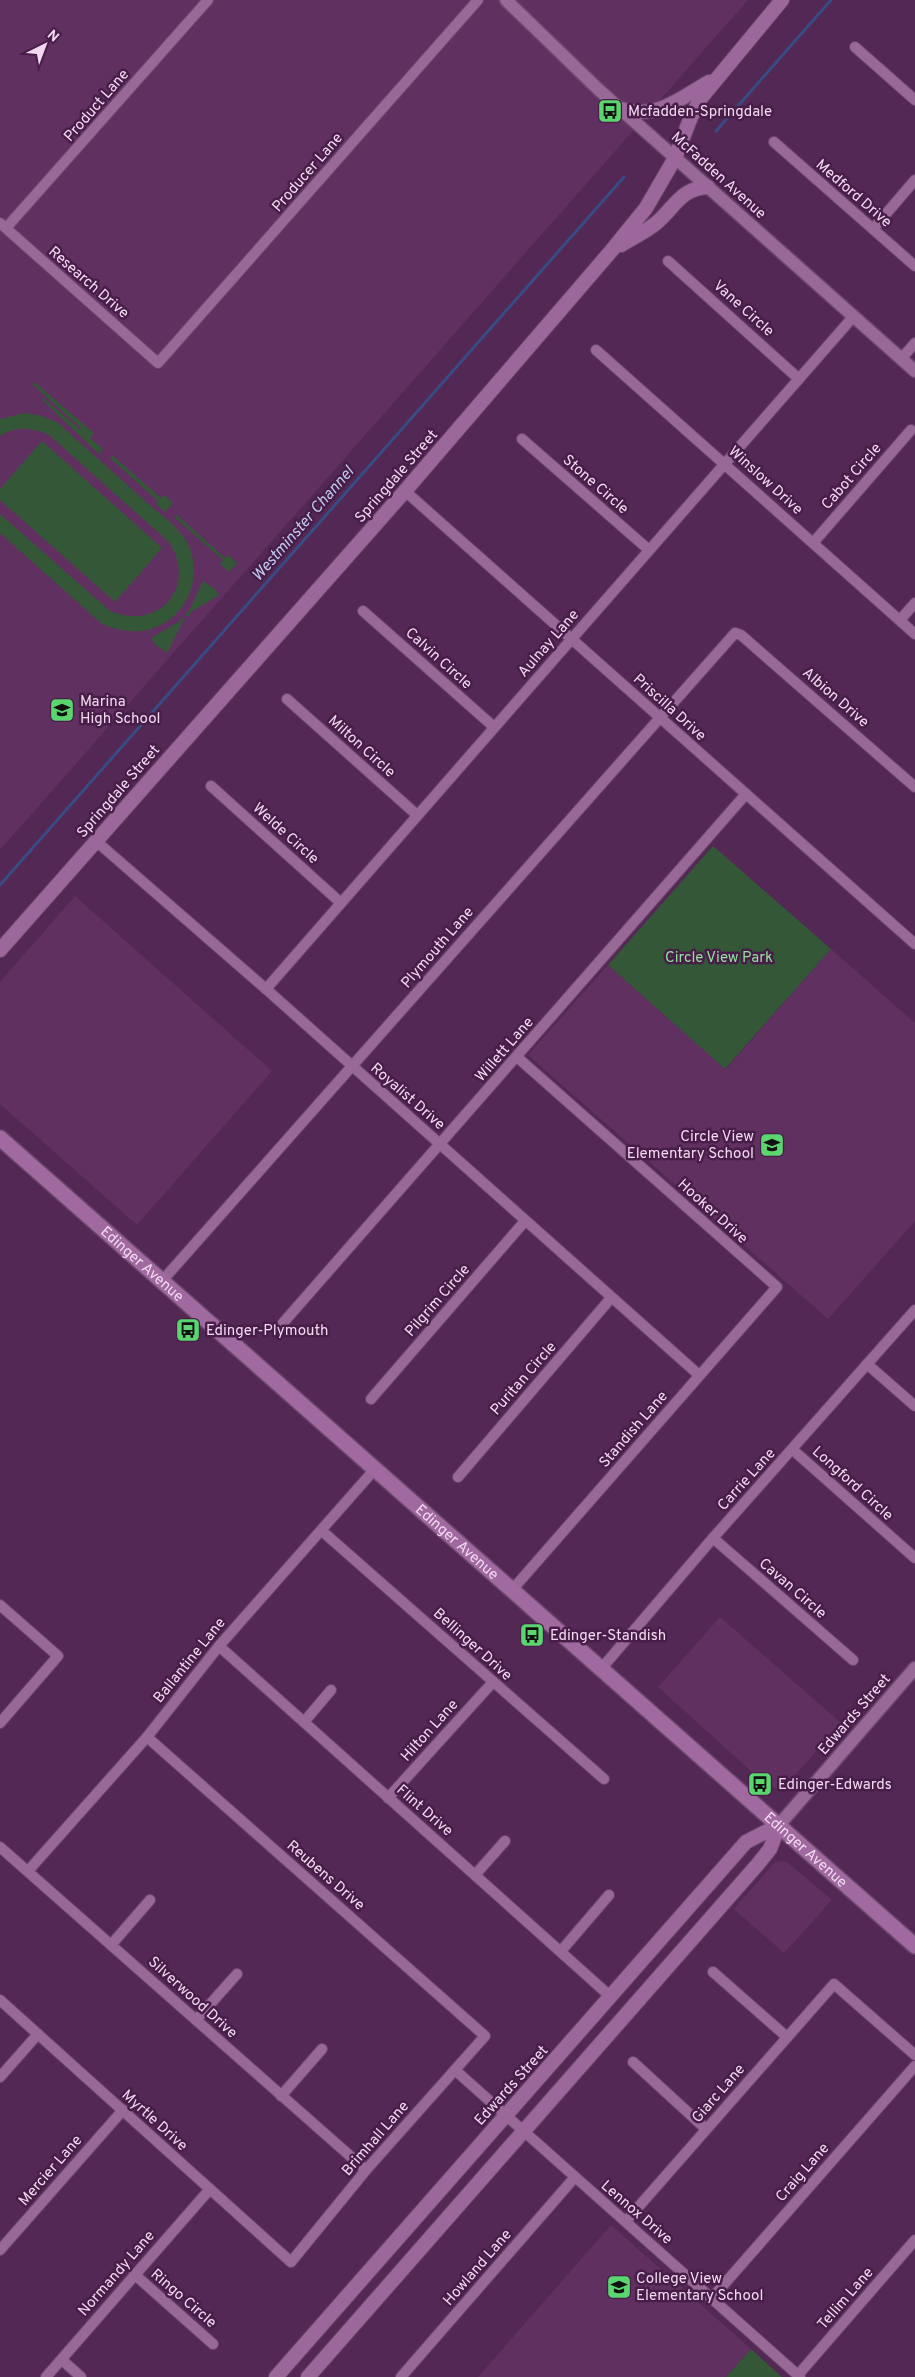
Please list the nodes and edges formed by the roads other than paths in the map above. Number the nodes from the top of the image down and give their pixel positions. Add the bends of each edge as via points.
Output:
1 (208, 0) edge
2 (478, 0) edge
3 (506, 0) edge
4 (782, 0) edge
5 (855, 47) dead end
6 (714, 79) junction
7 (915, 100) edge
8 (621, 109) junction
9 (774, 142) dead end
10 (675, 158) junction
11 (915, 180) edge
12 (708, 187) junction
13 (3, 226) edge
14 (873, 229) junction
15 (612, 250) junction
16 (668, 261) dead end
17 (915, 266) edge
18 (853, 316) junction
19 (915, 343) edge
20 (596, 350) dead end
21 (901, 359) junction
22 (158, 363) joint
23 (915, 371) edge
24 (799, 378) junction
25 (911, 430) dead end
26 (522, 439) dead end
27 (725, 464) junction
28 (405, 491) junction
29 (813, 543) junction
30 (649, 550) junction
31 (915, 603) edge
32 (364, 611) dead end
33 (900, 620) junction
34 (735, 633) joint
35 (915, 634) edge
36 (572, 639) junction
37 (287, 699) dead end
38 (660, 718) junction
39 (494, 727) junction
40 (211, 786) dead end
41 (915, 787) edge
42 (746, 794) junction
43 (417, 816) junction
44 (96, 841) junction
45 (341, 903) junction
46 (915, 944) edge
47 (0, 950) edge
48 (266, 988) junction
49 (517, 1057) junction
50 (352, 1066) junction
51 (0, 1138) edge
52 (440, 1144) junction
53 (525, 1221) junction
54 (162, 1281) junction
55 (777, 1287) joint
56 (611, 1298) junction
57 (915, 1310) edge
58 (283, 1323) dead end
59 (867, 1364) junction
60 (699, 1375) junction
61 (371, 1399) dead end
62 (915, 1406) edge
63 (793, 1450) junction
64 (375, 1469) junction
65 (458, 1477) dead end
66 (322, 1530) junction
67 (713, 1538) junction
68 (915, 1558) edge
69 (512, 1590) junction
70 (0, 1605) edge
71 (219, 1646) junction
72 (854, 1660) dead end
73 (915, 1668) edge
74 (601, 1669) junction
75 (493, 1682) junction
76 (331, 1690) dead end
77 (0, 1722) edge
78 (304, 1722) junction
79 (147, 1737) junction
80 (604, 1779) dead end
81 (388, 1798) junction
82 (779, 1826) junction
83 (505, 1841) dead end
84 (0, 1847) edge
85 (28, 1871) junction
86 (475, 1875) junction
87 (609, 1896) dead end
88 (150, 1900) dead end
89 (111, 1945) junction
90 (915, 1946) edge
91 (561, 1951) junction
92 (713, 1972) dead end
93 (237, 1974) dead end
94 (611, 1997) junction
95 (0, 2000) edge
96 (196, 2020) junction
97 (38, 2034) junction
98 (485, 2036) joint
99 (787, 2037) junction
100 (322, 2049) dead end
101 (915, 2056) edge
102 (632, 2062) dead end
103 (915, 2066) edge
104 (455, 2070) junction
105 (0, 2077) edge
106 (281, 2096) junction
107 (123, 2110) junction
108 (506, 2116) junction
109 (706, 2129) junction
110 (524, 2132) junction
111 (366, 2170) junction
112 (575, 2177) junction
113 (210, 2189) junction
114 (626, 2221) junction
115 (915, 2240) edge
116 (0, 2250) edge
117 (291, 2262) joint
118 (134, 2274) junction
119 (712, 2298) junction
120 (213, 2344) dead end
121 (62, 2360) junction
122 (799, 2376) edge
123 (46, 2377) edge
124 (81, 2377) edge
125 (276, 2377) edge
126 (308, 2377) edge
127 (401, 2377) edge

1 - 13 street, Product Lane
2 - 22 street, Producer Lane
3 - 8 street, McFadden Avenue
4 - 6 main road, Springdale Street
5 - 7 street
6 - 8 main road via 656,111 634,113
6 - 10 main road, Springdale Street via 691,117
8 - 10 street, McFadden Avenue
9 - 14 street, Medford Drive
10 - 12 street, McFadden Avenue
10 - 15 main road, Springdale Street via 646,208
11 - 14 street
12 - 15 main road via 696,188 683,196 655,224
12 - 18 street, McFadden Avenue
13 - 22 street, Research Drive
14 - 17 street, Medford Drive
15 - 28 main road, Springdale Street
16 - 24 street, Vane Circle
18 - 21 street, McFadden Avenue
18 - 24 street, Aulnay Lane
19 - 21 street
20 - 27 street, Winslow Drive
21 - 23 street, McFadden Avenue
24 - 27 street, Aulnay Lane
25 - 29 street, Cabot Circle
26 - 30 street, Stone Circle
27 - 29 street, Winslow Drive
27 - 30 street, Aulnay Lane
28 - 36 street, Priscilla Drive
28 - 44 main road, Springdale Street
29 - 33 street, Winslow Drive
30 - 36 street, Aulnay Lane
31 - 33 street
32 - 39 street, Calvin Circle
33 - 35 street, Winslow Drive
34 - 38 street, Plymouth Lane
34 - 41 street, Albion Drive
36 - 38 street, Priscilla Drive
36 - 39 street, Aulnay Lane
37 - 43 street, Milton Circle
38 - 42 street, Priscilla Drive
38 - 50 street, Plymouth Lane
39 - 43 street, Aulnay Lane
40 - 45 street, Welde Circle
42 - 46 street, Priscilla Drive
42 - 49 street, Willett Lane
43 - 45 street, Aulnay Lane
44 - 47 main road, Springdale Street
44 - 48 street, Royalist Drive
45 - 48 street, Aulnay Lane
48 - 50 street, Royalist Drive
49 - 52 street, Willett Lane
49 - 55 street, Hooker Drive
50 - 52 street, Royalist Drive
50 - 54 street, Plymouth Lane
51 - 54 main road, Edinger Avenue
52 - 53 street, Royalist Drive
52 - 58 street, Willett Lane
53 - 56 street, Royalist Drive
53 - 61 street, Pilgrim Circle
54 - 64 main road, Edinger Avenue
55 - 60 street, Standish Lane
56 - 60 street, Royalist Drive
56 - 65 street, Puritan Circle
57 - 59 street, Carrie Lane
59 - 62 street
59 - 63 street, Carrie Lane
60 - 69 street, Standish Lane
63 - 67 street, Carrie Lane
63 - 68 street, Longford Circle
64 - 66 street, Ballantine Lane
64 - 69 main road, Edinger Avenue
66 - 71 street, Ballantine Lane
66 - 75 street, Bellinger Drive
67 - 72 street, Cavan Circle
67 - 74 street, Carrie Lane
69 - 74 main road, Edinger Avenue
70 - 77 street via 58,1656
71 - 78 street, Flint Drive
71 - 79 street, Ballantine Lane
73 - 82 street, Edwards Street
74 - 82 main road, Edinger Avenue
75 - 80 street, Bellinger Drive
75 - 81 street, Hilton Lane
76 - 78 street
78 - 81 street, Flint Drive
79 - 85 street, Ballantine Lane
79 - 98 street, Reubens Drive
81 - 86 street, Flint Drive
82 - 90 main road, Edinger Avenue
82 - 94 main road, Edwards Street via 746,1842
82 - 110 main road, Edwards Street via 768,1853
83 - 86 street
84 - 85 street, Silverwood Drive
85 - 89 street, Silverwood Drive
86 - 91 street, Flint Drive
87 - 91 street
88 - 89 street
89 - 96 street, Silverwood Drive
91 - 94 street, Flint Drive
92 - 99 street
93 - 96 street
94 - 108 main road, Edwards Street
95 - 97 street, Myrtle Drive
96 - 106 street, Silverwood Drive
97 - 105 street
97 - 107 street, Myrtle Drive
98 - 104 street, Brimhall Lane
99 - 101 street, Giarc Lane via 834,1984
99 - 109 street, Giarc Lane
100 - 106 street
102 - 109 street
103 - 119 street, Craig Lane
104 - 108 street, Lennox Drive
104 - 111 street, Brimhall Lane
106 - 111 street, Silverwood Drive
107 - 113 street, Myrtle Drive
107 - 116 street, Mercier Lane
108 - 110 street, Lennox Drive
108 - 125 main road, Edwards Street
109 - 114 street, Giarc Lane
110 - 112 street, Lennox Drive
110 - 126 main road, Edwards Street
111 - 117 street, Brimhall Lane
112 - 114 street, Lennox Drive
112 - 127 street, Howland Lane
113 - 117 street, Myrtle Drive
113 - 118 street, Normandy Lane
114 - 119 street, Lennox Drive
115 - 122 street, Tellim Lane
118 - 120 street, Ringo Circle
118 - 121 street, Normandy Lane
119 - 122 street, Lennox Drive
121 - 123 street, Normandy Lane
121 - 124 street

